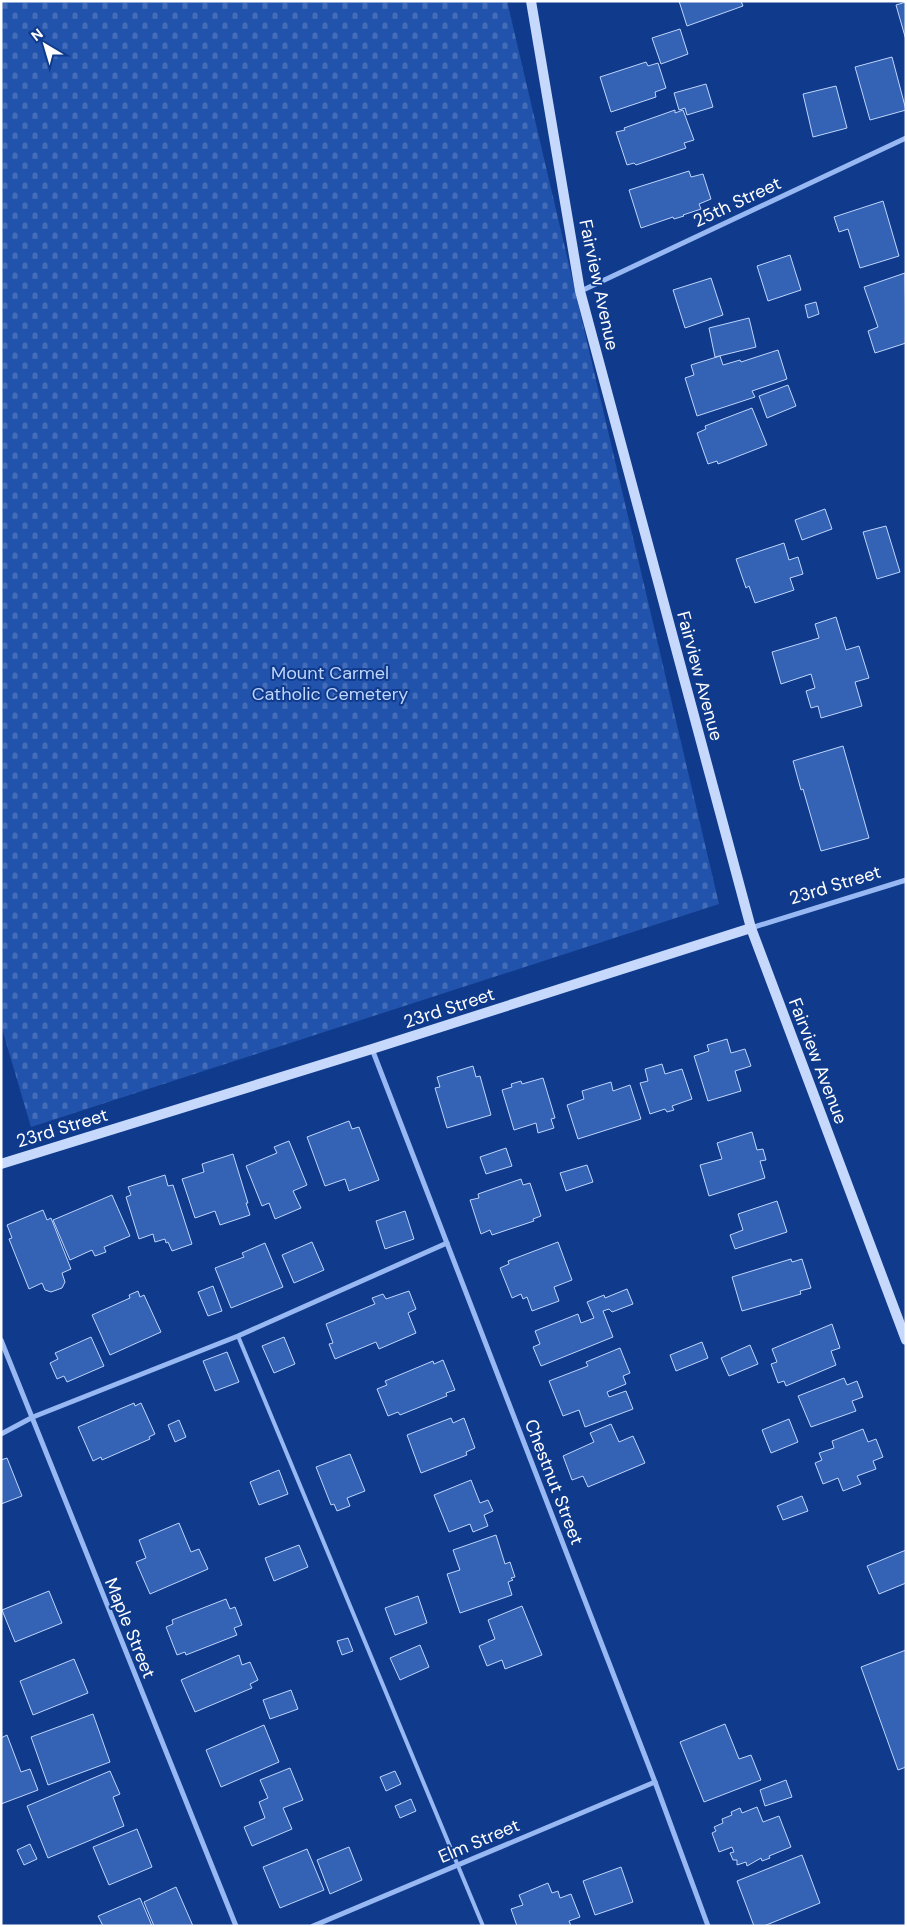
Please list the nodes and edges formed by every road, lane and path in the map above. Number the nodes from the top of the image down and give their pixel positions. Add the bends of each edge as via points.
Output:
1 (531, 1) edge
2 (906, 138) edge
3 (580, 291) junction
4 (906, 880) edge
5 (751, 928) junction
6 (372, 1049) junction
7 (1, 1164) edge
8 (447, 1243) junction
9 (238, 1336) junction
10 (1, 1340) edge
11 (906, 1340) edge
12 (33, 1416) junction
13 (1, 1434) edge
14 (655, 1782) junction
15 (457, 1865) junction
16 (236, 1926) edge
17 (313, 1926) edge
18 (483, 1926) edge
19 (708, 1926) edge

1 - 3 street, Fairview Avenue
2 - 3 street, 25th Street
3 - 5 street, Fairview Avenue
4 - 5 street, 23rd Street
5 - 6 street, 23rd Street
5 - 11 street, Fairview Avenue
6 - 7 street, 23rd Street
6 - 8 street, Chestnut Street
8 - 9 street
8 - 14 street, Chestnut Street
9 - 12 street
9 - 15 lane
10 - 12 street, Maple Street
12 - 13 street
12 - 16 street, Maple Street
14 - 15 street, Elm Street
14 - 19 street, Chestnut Street
15 - 17 street, Elm Street
15 - 18 lane

